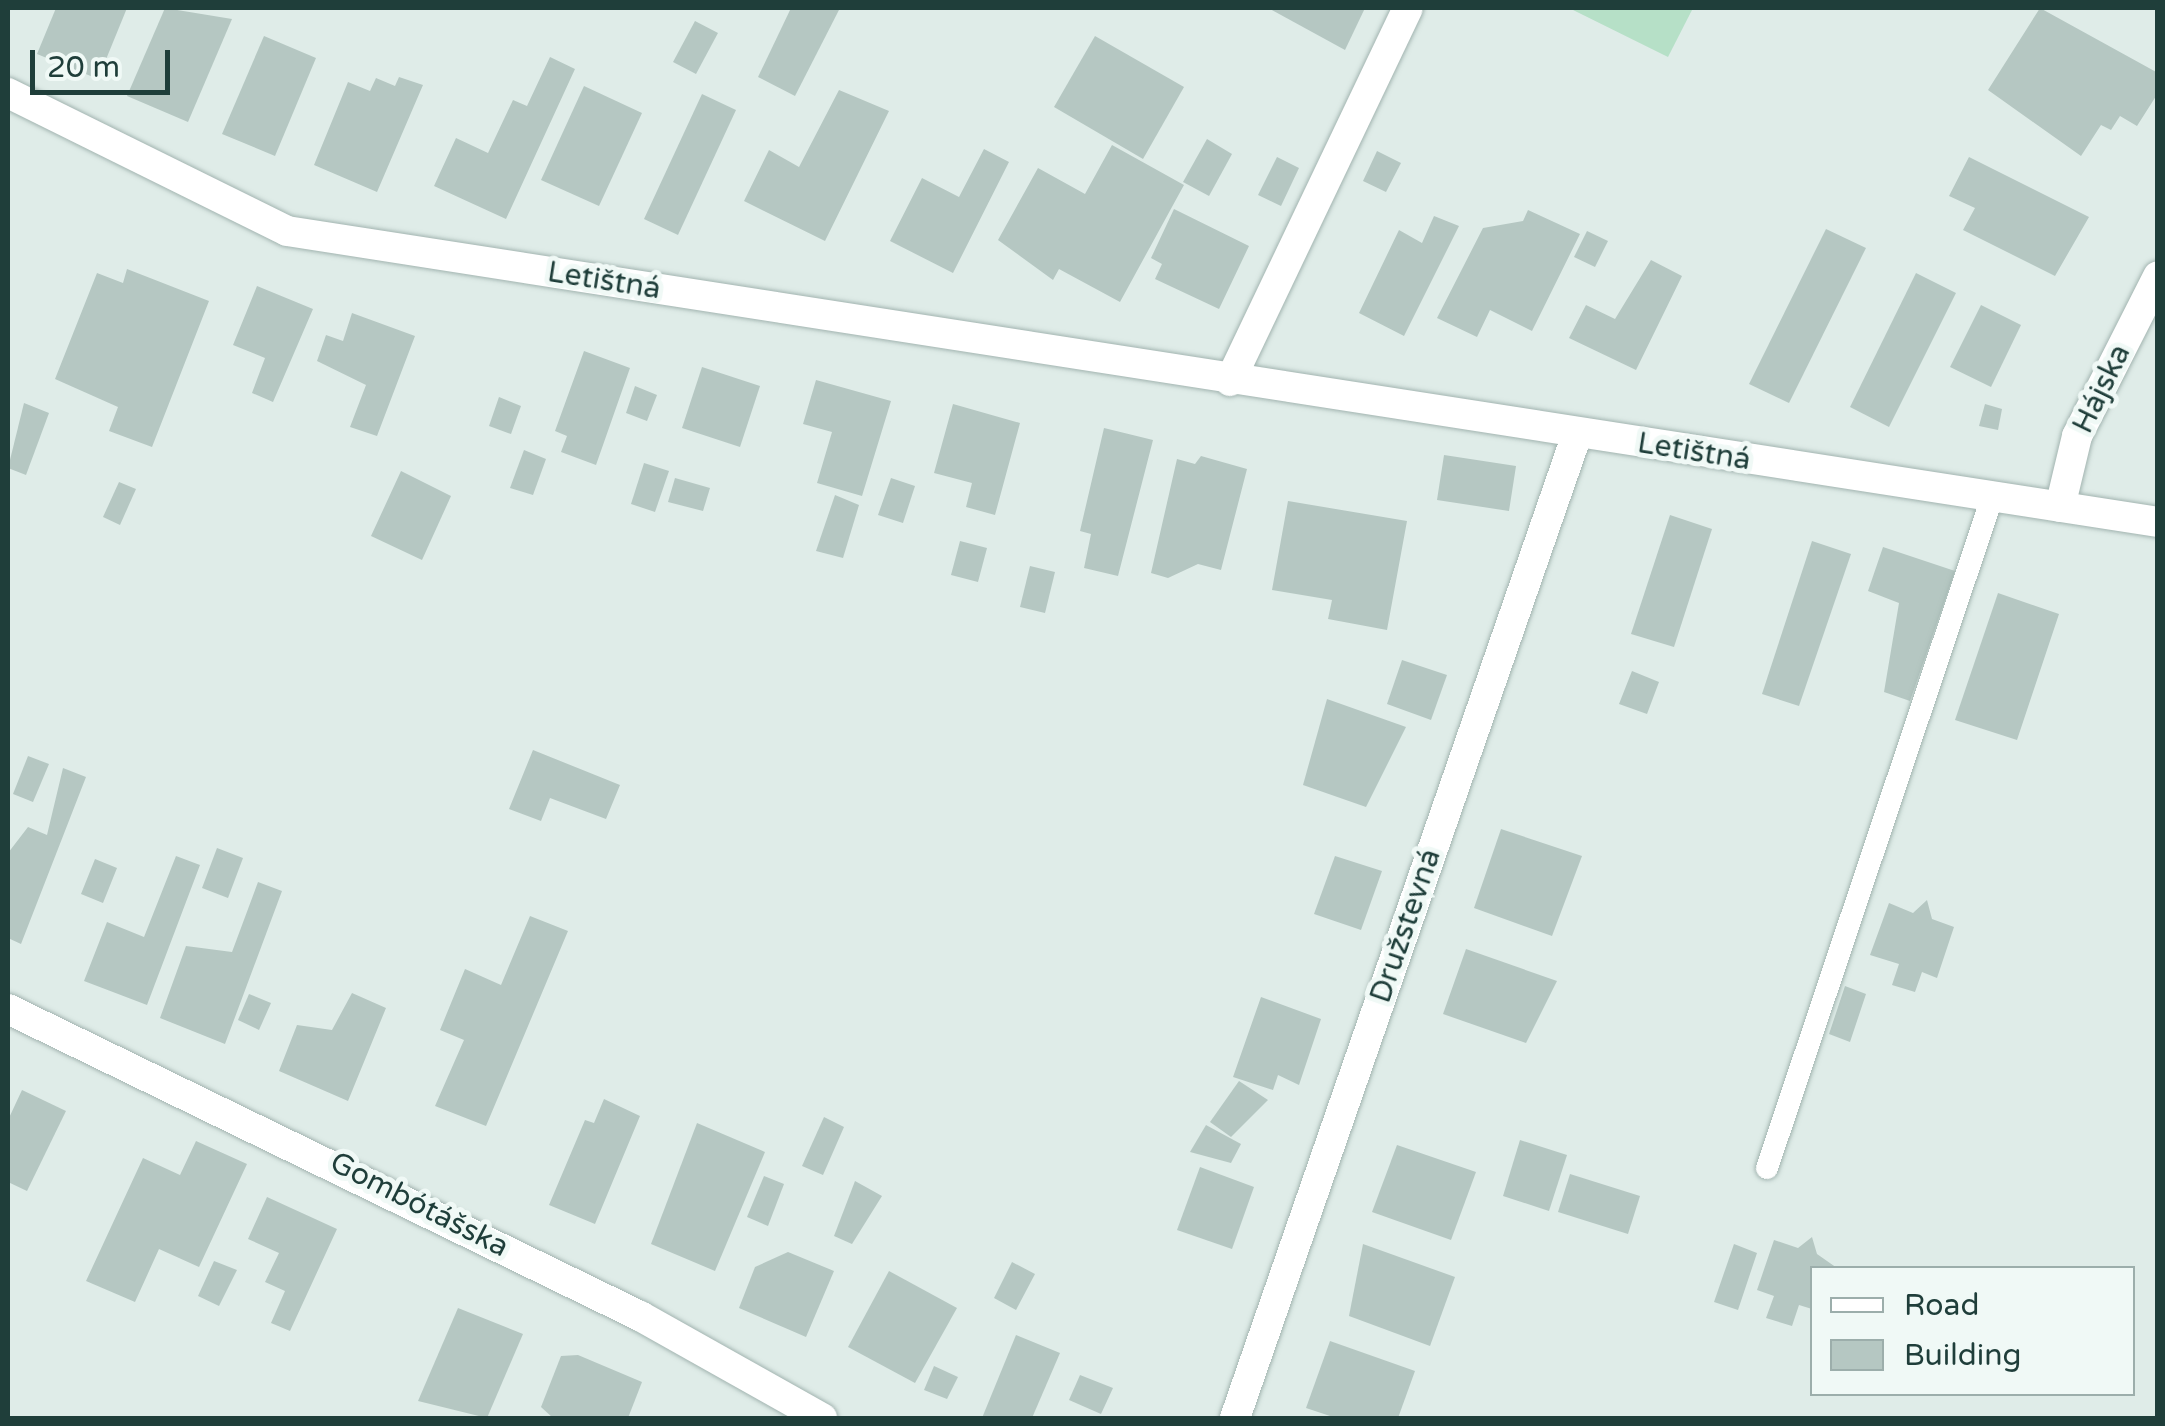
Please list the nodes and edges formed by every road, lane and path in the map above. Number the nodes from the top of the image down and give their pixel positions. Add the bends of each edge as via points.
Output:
1 (1408, 8) edge
2 (8, 93) edge
3 (2158, 276) edge
4 (1230, 381) junction
5 (1576, 434) junction
6 (1992, 498) junction
7 (2060, 506) junction
8 (2158, 522) edge
9 (8, 1008) edge
10 (1766, 1168) dead end
11 (822, 1418) edge
12 (1236, 1418) edge

1 - 4 street
2 - 4 street, Letištná via 287,231
3 - 7 street, Hájska via 2077,436
4 - 5 street, Letištná
5 - 6 street, Letištná
5 - 12 street, Družstevná
6 - 7 street, Letištná
6 - 10 lane
7 - 8 street, Letištná
9 - 11 street, Gombótášska via 622,1307

